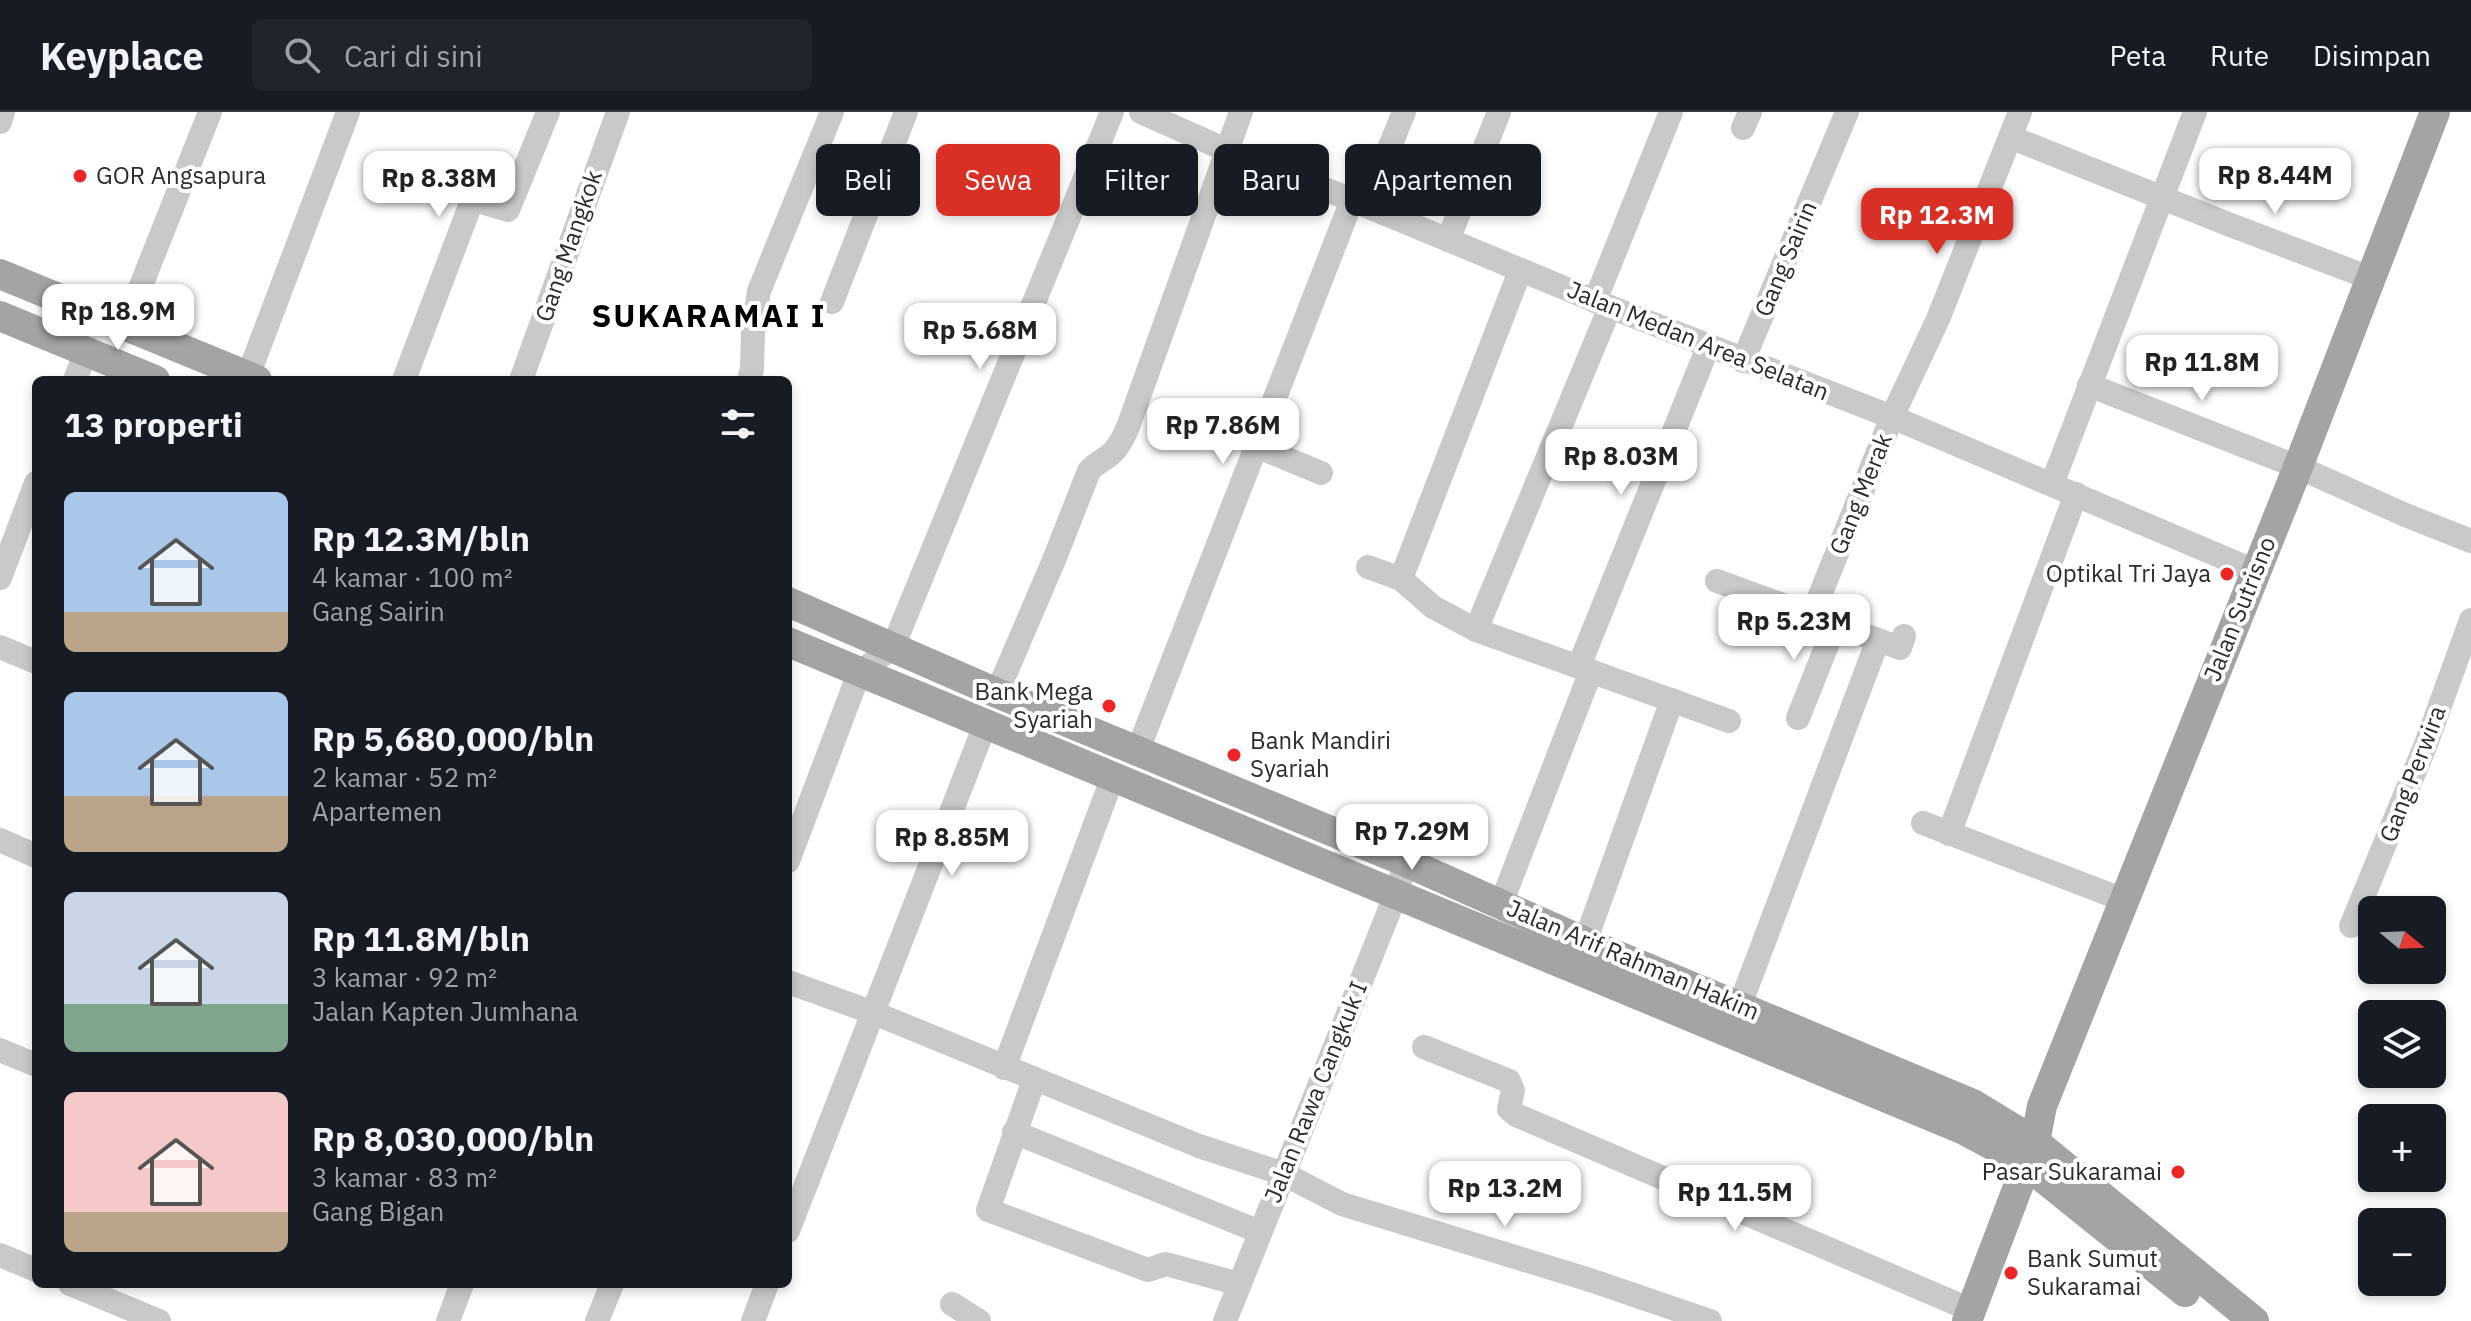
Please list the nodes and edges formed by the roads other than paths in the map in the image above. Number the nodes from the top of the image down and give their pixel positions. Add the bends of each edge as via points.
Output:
1 (3, 112) edge
2 (210, 112) edge
3 (348, 112) edge
4 (548, 112) edge
5 (618, 112) edge
6 (832, 112) edge
7 (906, 112) edge
8 (1112, 112) edge
9 (1141, 112) edge
10 (1241, 112) edge
11 (1404, 112) edge
12 (1499, 112) edge
13 (1671, 112) edge
14 (1847, 112) edge
15 (2020, 112) edge
16 (2195, 112) edge
17 (2435, 112) edge
18 (0, 122) edge
19 (2010, 137) junction
20 (1228, 144) edge
21 (1388, 144) edge
22 (1214, 145) edge
23 (1214, 184) edge
24 (2162, 197) junction
25 (1353, 216) edge
26 (1392, 216) edge
27 (1448, 240) junction
28 (1520, 271) junction
29 (0, 274) edge
30 (2370, 278) junction
31 (832, 302) dead end
32 (1602, 304) junction
33 (0, 316) edge
34 (125, 326) junction
35 (1708, 347) junction
36 (86, 351) junction
37 (1743, 361) junction
38 (77, 376) edge
39 (145, 376) edge
40 (248, 376) edge
41 (254, 376) edge
42 (406, 376) edge
43 (522, 376) edge
44 (750, 376) edge
45 (2089, 385) junction
46 (1892, 417) junction
47 (1256, 446) junction
48 (2298, 467) junction
49 (1321, 473) dead end
50 (2052, 484) junction
51 (32, 494) edge
52 (2076, 494) junction
53 (2471, 541) edge
54 (1368, 567) dead end
55 (2255, 571) junction
56 (0, 578) edge
57 (1401, 579) junction
58 (1717, 581) dead end
59 (792, 604) edge
60 (1823, 620) junction
61 (2471, 620) edge
62 (1476, 630) junction
63 (1904, 636) dead end
64 (1878, 640) junction
65 (792, 644) edge
66 (0, 647) edge
67 (893, 647) junction
68 (32, 660) edge
69 (1585, 668) junction
70 (859, 673) junction
71 (997, 693) junction
72 (1672, 700) junction
73 (1798, 718) dead end
74 (1729, 721) dead end
75 (985, 725) junction
76 (1138, 750) junction
77 (1112, 779) junction
78 (1923, 823) dead end
79 (1949, 834) junction
80 (0, 840) edge
81 (792, 850) edge
82 (32, 854) edge
83 (1406, 862) junction
84 (1396, 894) junction
85 (2124, 900) junction
86 (1501, 904) junction
87 (2351, 926) dead end
88 (1585, 942) junction
89 (792, 983) edge
90 (1740, 1005) junction
91 (874, 1013) junction
92 (1424, 1047) dead end
93 (0, 1050) edge
94 (32, 1063) edge
95 (1004, 1068) junction
96 (1034, 1080) junction
97 (1014, 1132) junction
98 (2023, 1148) junction
99 (1284, 1174) junction
100 (792, 1221) edge
101 (1260, 1232) junction
102 (0, 1255) edge
103 (32, 1268) edge
104 (1239, 1284) junction
105 (80, 1288) edge
106 (460, 1288) edge
107 (610, 1288) edge
108 (765, 1288) edge
109 (952, 1304) dead end
110 (1960, 1314) edge
111 (159, 1321) edge
112 (448, 1321) edge
113 (597, 1321) edge
114 (753, 1321) edge
115 (979, 1321) edge
116 (1225, 1321) edge
117 (1710, 1321) edge
118 (2220, 1321) edge
119 (2254, 1321) edge

1 - 18 street
2 - 34 street
3 - 41 street
4 - 42 street via 508,210 478,201 470,206
5 - 43 street, Gang Mangkok
6 - 44 street via 759,291
7 - 31 street
8 - 67 street
9 - 22 street, Jalan Medan Area Selatan
10 - 20 street
11 - 21 street
12 - 27 street
13 - 32 street
14 - 37 street, Gang Sairin
15 - 19 street, Gang Merak
16 - 24 street
17 - 30 main road, Jalan Sutrisno
19 - 24 street
19 - 46 street, Gang Merak via 1938,319
23 - 71 street via 1128,427 1120,445 1096,462 1085,478
24 - 30 street
24 - 45 street
25 - 47 street
26 - 27 street, Jalan Medan Area Selatan
27 - 28 street, Jalan Medan Area Selatan
28 - 32 street, Jalan Medan Area Selatan
28 - 57 street
29 - 34 main road
30 - 48 main road, Jalan Sutrisno
32 - 35 street, Jalan Medan Area Selatan
32 - 62 street
33 - 36 main road
34 - 40 main road
35 - 37 street, Jalan Medan Area Selatan
35 - 69 street
36 - 38 street
36 - 39 main road
37 - 46 street, Jalan Medan Area Selatan
45 - 48 street
45 - 50 street
46 - 50 street, Jalan Medan Area Selatan
46 - 60 street, Gang Merak
47 - 49 street
47 - 76 street
48 - 53 street
48 - 55 main road, Jalan Sutrisno
50 - 52 street, Jalan Medan Area Selatan
51 - 56 street
52 - 55 street, Jalan Medan Area Selatan
52 - 79 street
54 - 57 street
55 - 85 main road, Jalan Sutrisno
57 - 62 street via 1433,607
58 - 60 street
59 - 67 main road, Jalan Arif Rahman Hakim
60 - 64 street
60 - 73 street, Gang Merak
61 - 87 street, Gang Perwira
62 - 69 street
63 - 64 street via 1900,648
64 - 90 street
65 - 70 main road, Jalan Arif Rahman Hakim
66 - 68 street
67 - 70 street
67 - 71 main road, Jalan Arif Rahman Hakim
69 - 72 street
69 - 86 street
70 - 75 main road, Jalan Arif Rahman Hakim
70 - 81 street
71 - 76 main road, Jalan Arif Rahman Hakim
72 - 74 street
72 - 88 street
75 - 77 main road, Jalan Arif Rahman Hakim
75 - 91 street
76 - 83 main road, Jalan Arif Rahman Hakim
77 - 84 main road, Jalan Arif Rahman Hakim
77 - 95 street
78 - 79 street
79 - 85 street
80 - 82 street
83 - 84 street, Jalan Rawa Cangkuk I
83 - 86 main road, Jalan Arif Rahman Hakim
84 - 98 main road, Jalan Arif Rahman Hakim via 1964,1130
84 - 99 street, Jalan Rawa Cangkuk I
85 - 98 main road, Jalan Sutrisno
86 - 88 main road, Jalan Arif Rahman Hakim
88 - 90 main road, Jalan Arif Rahman Hakim
89 - 91 street
90 - 98 main road, Jalan Arif Rahman Hakim via 1973,1104
91 - 95 street
91 - 100 street
92 - 110 street via 1509,1081 1509,1109 1516,1115
93 - 94 street
95 - 96 street
96 - 97 street
96 - 99 street
97 - 101 street
97 - 104 street via 988,1210 1148,1270 1166,1264
98 - 110 main road, Jalan Sutrisno
98 - 118 main road, Jalan Arif Rahman Hakim
98 - 119 main road, Jalan Arif Rahman Hakim
99 - 101 street, Jalan Rawa Cangkuk I
99 - 117 street via 1342,1204
101 - 104 street, Jalan Rawa Cangkuk I
102 - 103 street
104 - 116 street, Jalan Rawa Cangkuk I
105 - 111 street
106 - 112 street
107 - 113 street
108 - 114 street
109 - 115 street

